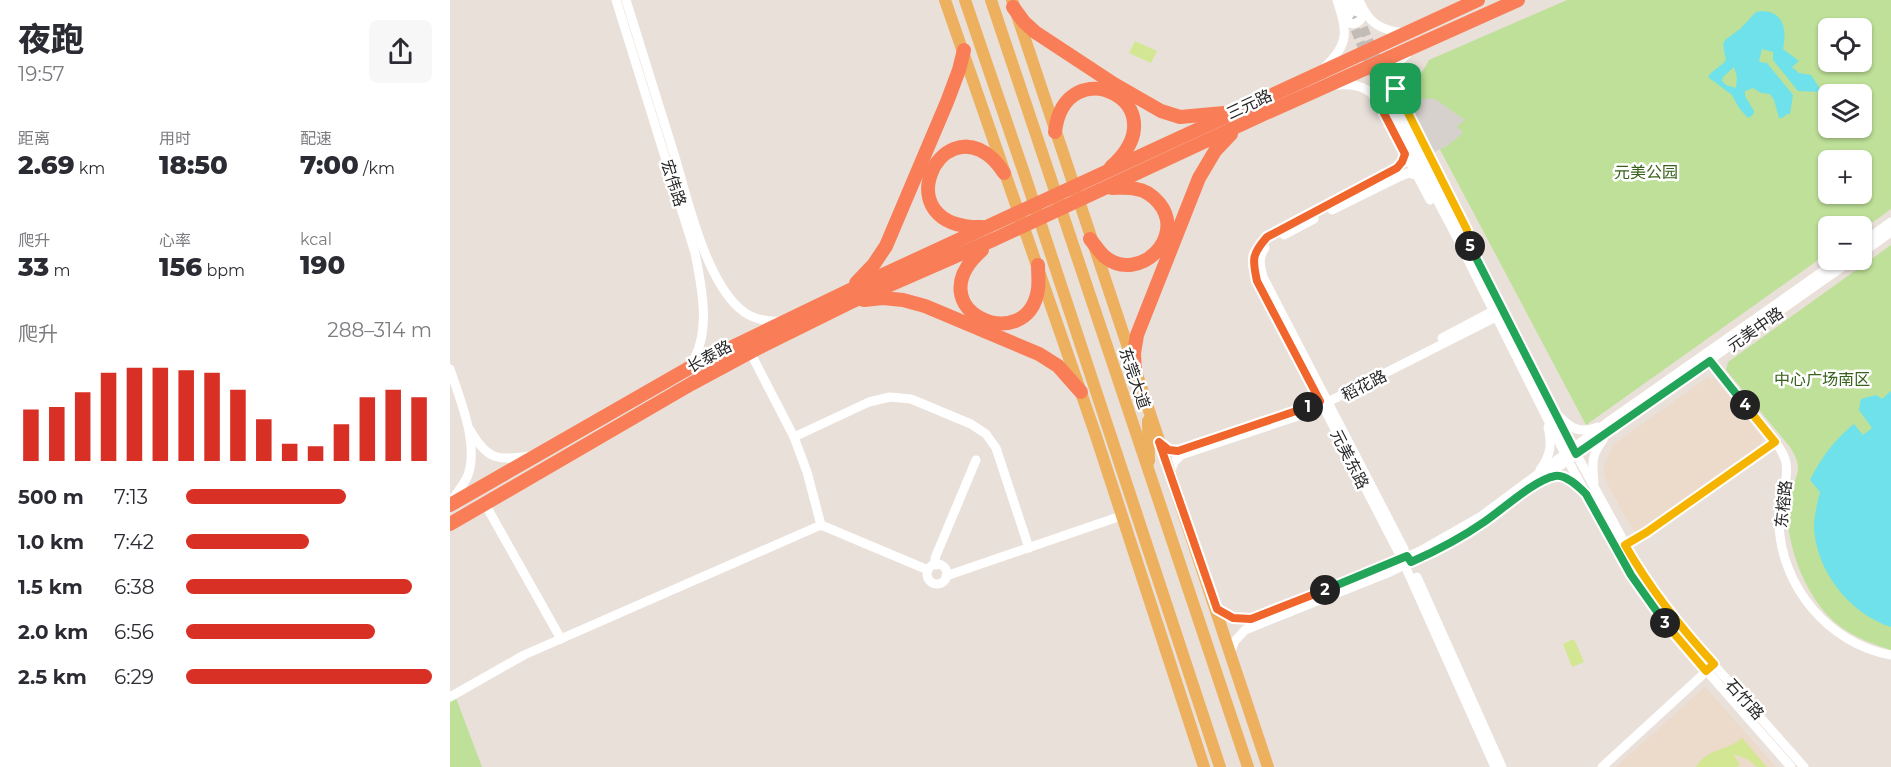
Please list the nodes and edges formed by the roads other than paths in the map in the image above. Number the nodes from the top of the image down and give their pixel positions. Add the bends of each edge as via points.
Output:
1 (616, 0) edge
2 (626, 0) edge
3 (965, 0) edge
4 (991, 0) edge
5 (1337, 0) edge
6 (1344, 0) edge
7 (1353, 0) edge
8 (1359, 0) edge
9 (1478, 0) edge
10 (1518, 0) edge
11 (946, 1) edge
12 (1012, 4) edge
13 (1353, 14) junction
14 (1405, 33) junction
15 (1413, 48) junction
16 (964, 50) junction
17 (1318, 74) junction
18 (1331, 86) junction
19 (1387, 95) junction
20 (1240, 118) junction
21 (1055, 132) junction
22 (1405, 154) junction
23 (1004, 173) junction
24 (1102, 174) junction
25 (1417, 175) junction
26 (1107, 188) junction
27 (1891, 222) edge
28 (987, 227) junction
29 (1891, 232) edge
30 (1872, 236) edge
31 (995, 239) junction
32 (1090, 239) junction
33 (1464, 244) junction
34 (1872, 246) edge
35 (1038, 265) junction
36 (1825, 270) edge
37 (1838, 270) edge
38 (850, 296) junction
39 (1494, 314) junction
40 (786, 320) junction
41 (750, 352) junction
42 (1710, 361) junction
43 (689, 368) junction
44 (450, 369) edge
45 (1135, 373) junction
46 (1081, 393) junction
47 (1324, 402) junction
48 (1147, 407) junction
49 (1548, 410) junction
50 (468, 425) junction
51 (1611, 426) junction
52 (1095, 433) junction
53 (794, 437) junction
54 (1159, 442) junction
55 (1775, 442) junction
56 (542, 454) junction
57 (1571, 454) junction
58 (976, 460) dead end
59 (1149, 474) junction
60 (1170, 475) junction
61 (1535, 481) junction
62 (1127, 482) junction
63 (1590, 491) junction
64 (450, 504) edge
65 (485, 504) junction
66 (1122, 516) junction
67 (450, 524) edge
68 (821, 525) junction
69 (1625, 545) junction
70 (1029, 548) junction
71 (1406, 561) junction
72 (932, 567) junction
73 (946, 576) junction
74 (1214, 605) junction
75 (561, 639) junction
76 (1230, 654) junction
77 (1891, 655) edge
78 (1710, 668) junction
79 (450, 697) edge
80 (1204, 767) edge
81 (1220, 767) edge
82 (1248, 767) edge
83 (1268, 767) edge
84 (1495, 767) edge
85 (1502, 767) edge
86 (1602, 767) edge
87 (1791, 767) edge
88 (1804, 767) edge

1 - 43 street, 宏伟路 via 701,282 701,344
2 - 40 street, 宏伟路 via 691,208 718,279 728,296 748,315 762,321
3 - 62 main road
4 - 59 main road, 东莞大道
5 - 13 street
6 - 13 street
7 - 13 street
8 - 13 street
9 - 14 highway, 三元路
10 - 15 highway, 三元路
11 - 16 main road
12 - 20 highway via 1035,32 1161,111 1180,117
12 - 21 main road
13 - 14 street via 1389,31
13 - 17 street via 1342,48
14 - 17 highway, 三元路
15 - 18 highway, 三元路
15 - 19 street via 1394,70 1394,83
16 - 23 main road
16 - 38 highway via 947,102 886,246
17 - 20 highway, 三元路
18 - 19 street via 1353,84
18 - 20 highway, 三元路
19 - 22 street
19 - 33 street, 石竹路
20 - 24 highway, 三元路
20 - 26 highway, 三元路
20 - 45 highway via 1198,178 1137,335
21 - 24 highway via 1061,108 1079,92 1099,88 1126,103 1135,123 1134,134 1122,156
21 - 32 main road
22 - 25 street
22 - 47 street, 元美东路 via 1397,168 1267,237 1253,255 1257,281
23 - 28 highway via 993,159 969,147 951,150 932,169 927,188 940,216 960,225
23 - 35 main road
24 - 28 highway, 三元路
25 - 33 street via 1451,238
25 - 47 street, 元美东路 via 1408,173 1333,210 1271,242 1260,256 1263,277
26 - 31 highway, 三元路
26 - 32 highway via 1148,193 1164,210 1165,239 1150,258 1130,265 1105,257
27 - 30 street
28 - 38 highway, 长泰路
29 - 34 street
31 - 35 highway via 970,260 960,287 963,302 978,318 1008,324 1022,318 1038,289
31 - 38 highway, 长泰路
32 - 45 main road
33 - 39 street, 石竹路
33 - 49 street, 石竹路
35 - 46 main road
36 - 51 street, 元美中路
37 - 42 street, 元美中路
38 - 40 highway, 长泰路
38 - 41 highway, 长泰路
38 - 46 highway via 903,300 925,306 1039,354 1058,366
39 - 47 street, 稻花路
39 - 49 street, 石竹路
40 - 43 highway, 长泰路
41 - 53 street
41 - 65 highway, 长泰路
42 - 51 street, 元美中路
42 - 55 street, 东榕路
43 - 56 highway, 长泰路
44 - 50 street
45 - 48 main road
46 - 52 main road
47 - 54 street, 稻花路 via 1178,451
47 - 60 street, 稻花路 via 1304,414 1181,455 1170,468
47 - 71 street, 元美东路
48 - 54 main road
48 - 59 main road
49 - 51 street via 1576,430
49 - 57 street, 石竹路
49 - 61 street via 1552,445
50 - 56 street via 483,449 494,456 511,459
50 - 64 street via 468,474
51 - 57 street, 元美中路
51 - 63 street via 1592,458
52 - 62 main road
52 - 66 main road
53 - 68 street
53 - 70 street via 869,402 890,397 911,399 971,424 986,434 996,448
54 - 60 main road
55 - 69 street
55 - 77 street, 东榕路 via 1786,462 1779,522 1783,552 1795,581 1809,605 1830,627 1858,645
56 - 64 highway, 长泰路
57 - 61 street, 元美中路
57 - 63 street, 石竹路
58 - 72 street
59 - 82 main road, 东莞大道
60 - 74 main road
61 - 63 street via 1561,477
61 - 71 street, 元美中路 via 1454,541
62 - 81 main road
63 - 69 street, 石竹路
63 - 78 street, 石竹路 via 1615,549 1647,600
65 - 67 highway, 长泰路
65 - 75 street
66 - 70 street
66 - 80 main road
68 - 72 street
68 - 75 street
69 - 78 street, 石竹路
70 - 73 street
71 - 74 street, 元美中路 via 1251,619 1224,615
71 - 76 street, 元美中路 via 1255,626 1239,636
71 - 84 street, 元美东路
71 - 85 street, 元美东路
72 - 73 street via 944,568
72 - 73 street via 928,578 932,583 940,583
74 - 76 main road
75 - 79 street
76 - 83 main road
78 - 86 street
78 - 87 street, 石竹路
78 - 88 street, 石竹路

